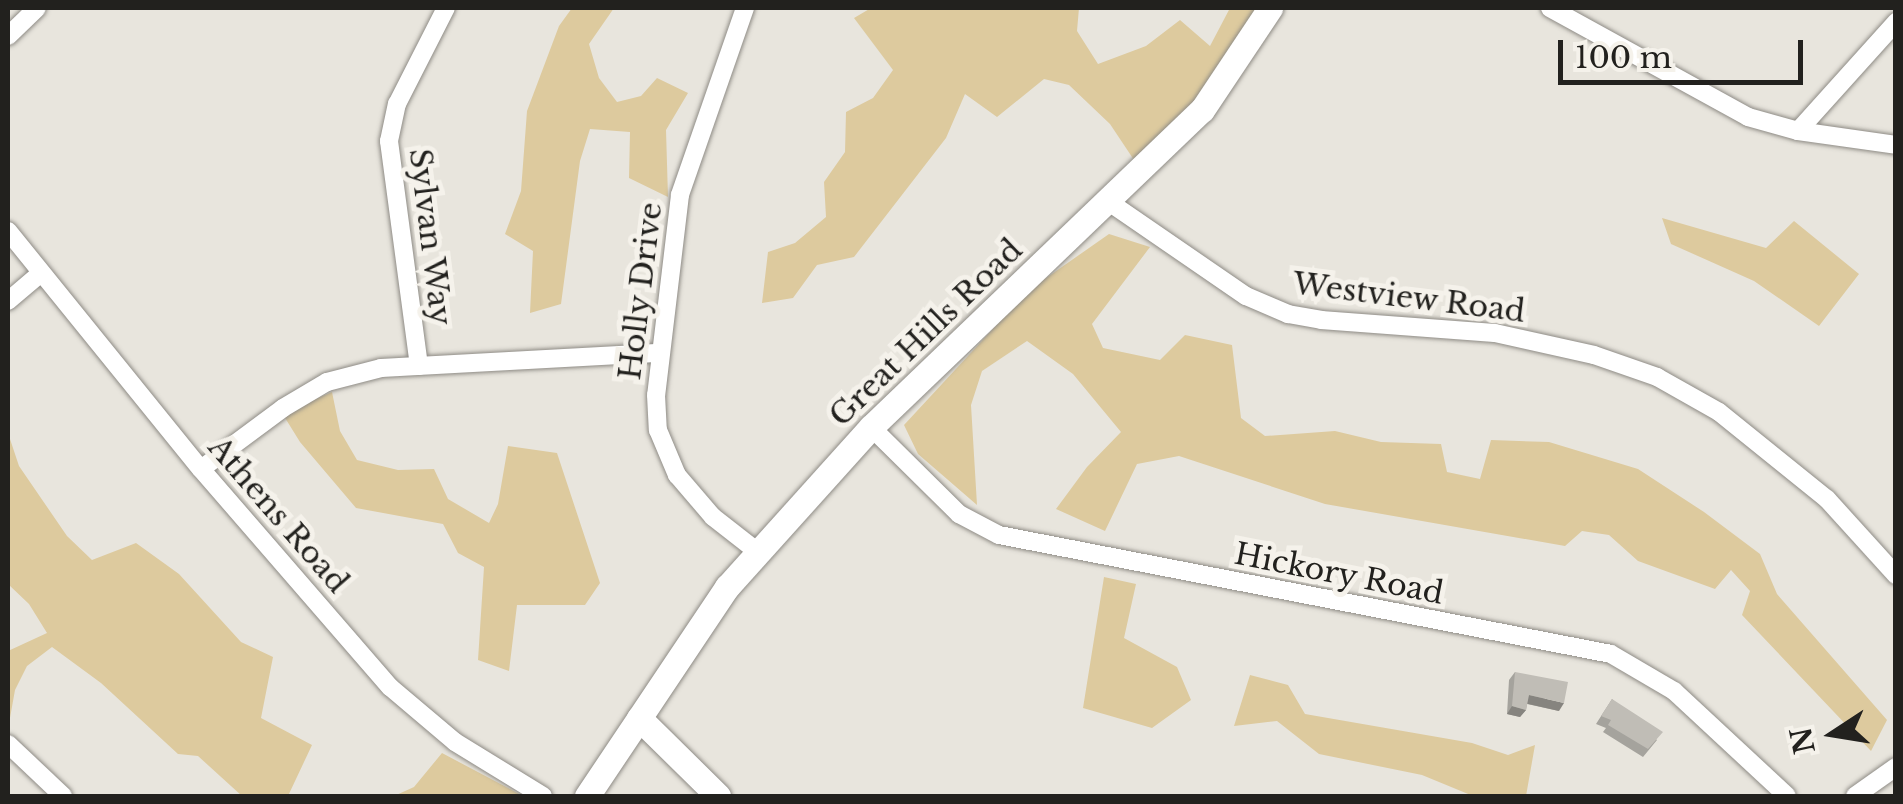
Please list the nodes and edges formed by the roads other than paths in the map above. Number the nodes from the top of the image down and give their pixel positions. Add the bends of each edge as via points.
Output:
1 (37, 8) edge
2 (446, 8) edge
3 (744, 8) edge
4 (1270, 8) edge
5 (1550, 8) edge
6 (1896, 22) edge
7 (8, 36) edge
8 (1798, 131) junction
9 (1896, 145) edge
10 (1110, 202) junction
11 (8, 231) edge
12 (41, 273) junction
13 (8, 300) edge
14 (661, 353) junction
15 (419, 366) junction
16 (871, 428) junction
17 (201, 469) junction
18 (758, 552) junction
19 (1896, 574) edge
20 (639, 718) junction
21 (8, 744) edge
22 (1896, 768) edge
23 (56, 794) edge
24 (543, 796) edge
25 (587, 796) edge
26 (718, 796) edge
27 (1787, 796) edge
28 (1855, 796) edge

1 - 7 street
2 - 15 street, Sylvan Way via 397,104 388,141
3 - 14 street, Holly Drive via 680,195
4 - 10 street, Great Hills Road via 1202,110
5 - 8 street via 1748,117
6 - 8 street
8 - 9 street
10 - 16 street, Great Hills Road
10 - 19 street, Westview Road via 1246,296 1288,314 1495,333 1657,377 1719,412 1827,499
11 - 12 street, Athens Road
12 - 13 street
12 - 17 street, Athens Road
14 - 15 street
14 - 18 street, Holly Drive via 656,395 664,453 697,501
15 - 17 street via 326,382
16 - 18 street, Great Hills Road
16 - 27 street, Hickory Road via 959,514 999,535 1611,654 1674,691
17 - 24 street, Athens Road via 390,687 455,742
18 - 20 street, Great Hills Road
20 - 25 street, Great Hills Road
20 - 26 street
21 - 23 street
22 - 28 street

